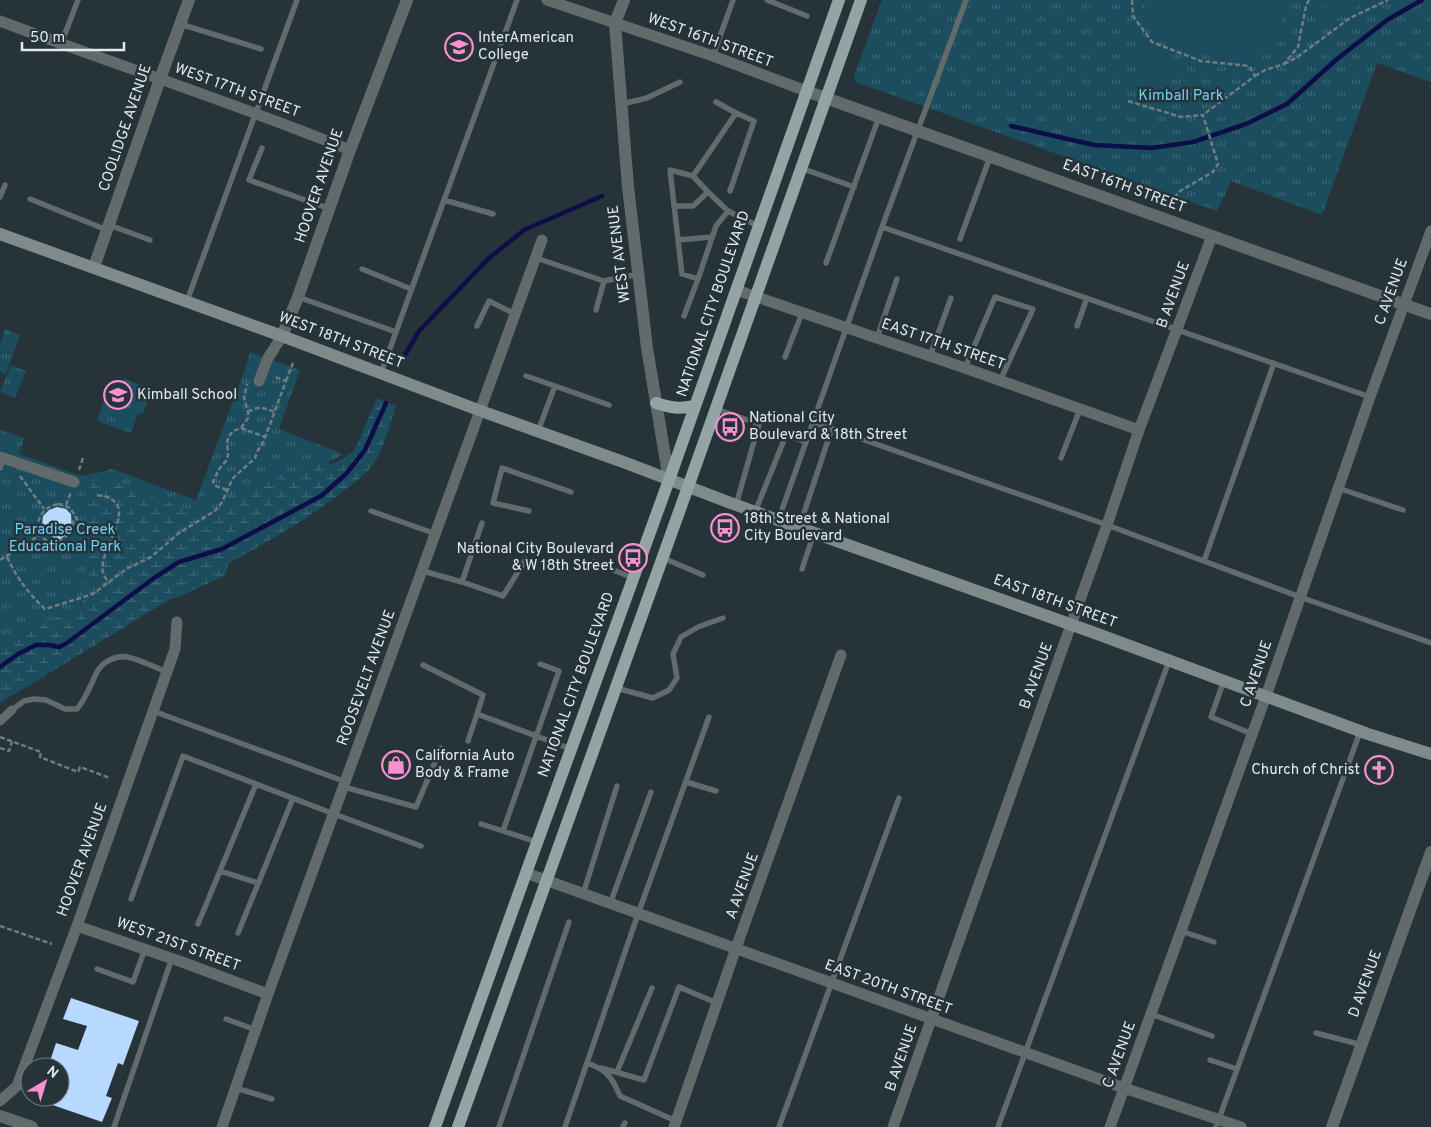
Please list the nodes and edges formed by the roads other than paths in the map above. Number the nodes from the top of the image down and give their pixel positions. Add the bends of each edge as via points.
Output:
1 (78, 0) edge
2 (189, 0) edge
3 (297, 0) edge
4 (407, 0) edge
5 (517, 0) edge
6 (547, 0) edge
7 (624, 0) edge
8 (733, 0) edge
9 (767, 0) edge
10 (839, 0) edge
11 (861, 0) edge
12 (966, 0) edge
13 (807, 16) dead end
14 (0, 21) edge
15 (615, 23) junction
16 (180, 24) junction
17 (61, 44) junction
18 (261, 50) dead end
19 (713, 56) junction
20 (160, 80) junction
21 (680, 82) dead end
22 (806, 91) junction
23 (826, 98) junction
24 (716, 102) dead end
25 (622, 104) junction
26 (255, 113) junction
27 (736, 113) junction
28 (879, 117) junction
29 (918, 131) junction
30 (262, 148) dead end
31 (350, 150) junction
32 (990, 157) junction
33 (802, 168) junction
34 (693, 176) junction
35 (5, 185) dead end
36 (854, 187) junction
37 (730, 191) dead end
38 (708, 192) junction
39 (0, 198) edge
40 (30, 199) dead end
41 (444, 200) junction
42 (674, 206) junction
43 (330, 209) junction
44 (728, 211) junction
45 (492, 214) dead end
46 (758, 226) junction
47 (108, 227) junction
48 (882, 227) junction
49 (1431, 231) edge
50 (0, 234) edge
51 (1212, 236) junction
52 (712, 237) junction
53 (960, 239) dead end
54 (150, 240) dead end
55 (542, 240) dead end
56 (678, 240) junction
57 (536, 258) junction
58 (826, 263) dead end
59 (94, 267) junction
60 (362, 269) dead end
61 (639, 274) junction
62 (698, 279) junction
63 (897, 279) dead end
64 (604, 281) junction
65 (411, 289) junction
66 (736, 290) junction
67 (298, 297) junction
68 (756, 297) junction
69 (951, 298) dead end
70 (1087, 298) junction
71 (187, 302) junction
72 (1403, 304) junction
73 (596, 310) dead end
74 (802, 313) junction
75 (516, 314) junction
76 (1431, 314) edge
77 (684, 316) dead end
78 (477, 326) dead end
79 (1077, 326) dead end
80 (847, 328) junction
81 (1177, 330) junction
82 (396, 332) junction
83 (282, 336) junction
84 (876, 338) junction
85 (930, 356) junction
86 (785, 358) dead end
87 (1274, 363) junction
88 (965, 368) junction
89 (381, 373) junction
90 (526, 376) dead end
91 (256, 378) road end
92 (1000, 381) junction
93 (555, 386) junction
94 (1370, 397) junction
95 (656, 403) junction
96 (609, 405) dead end
97 (695, 406) junction
98 (716, 409) junction
99 (1080, 410) junction
100 (481, 411) junction
101 (813, 422) junction
102 (832, 428) junction
103 (1139, 430) junction
104 (538, 431) junction
105 (806, 442) junction
106 (1061, 458) dead end
107 (1, 461) edge
108 (669, 480) junction
109 (74, 482) dead end
110 (688, 487) junction
111 (1338, 488) junction
112 (571, 492) dead end
113 (736, 505) junction
114 (1403, 510) dead end
115 (371, 511) dead end
116 (529, 511) dead end
117 (754, 512) junction
118 (778, 521) junction
119 (482, 523) dead end
120 (1107, 525) junction
121 (799, 528) junction
122 (814, 533) junction
123 (436, 534) junction
124 (662, 558) junction
125 (526, 559) dead end
126 (1204, 561) junction
127 (594, 562) dead end
128 (802, 569) dead end
129 (422, 571) junction
130 (703, 575) dead end
131 (633, 578) junction
132 (462, 582) junction
133 (1300, 597) junction
134 (723, 618) dead end
135 (177, 622) dead end
136 (1071, 625) junction
137 (1431, 643) edge
138 (841, 655) dead end
139 (1169, 660) junction
140 (540, 664) dead end
141 (423, 665) dead end
142 (167, 672) junction
143 (1224, 680) junction
144 (616, 688) junction
145 (1266, 696) junction
146 (12, 710) joint
147 (153, 711) junction
148 (477, 714) junction
149 (709, 717) dead end
150 (0, 721) edge
151 (1361, 731) junction
152 (1252, 734) junction
153 (536, 736) junction
154 (468, 741) dead end
155 (441, 748) dead end
156 (571, 749) junction
157 (1431, 754) edge
158 (686, 782) junction
159 (256, 784) junction
160 (345, 784) junction
161 (617, 786) dead end
162 (716, 791) dead end
163 (650, 792) dead end
164 (292, 798) junction
165 (899, 798) dead end
166 (334, 814) junction
167 (481, 824) dead end
168 (503, 831) junction
169 (537, 842) junction
170 (421, 846) dead end
171 (1431, 852) edge
172 (220, 871) junction
173 (526, 873) junction
174 (546, 880) junction
175 (258, 884) junction
176 (583, 894) junction
177 (131, 899) dead end
178 (610, 904) junction
179 (638, 914) junction
180 (569, 922) dead end
181 (198, 924) dead end
182 (77, 926) junction
183 (1181, 931) junction
184 (238, 933) dead end
185 (1214, 942) dead end
186 (736, 948) junction
187 (145, 949) junction
188 (172, 958) junction
189 (97, 969) dead end
190 (831, 983) junction
191 (652, 988) dead end
192 (268, 994) junction
193 (717, 1003) junction
194 (1151, 1014) junction
195 (226, 1019) dead end
196 (931, 1020) junction
197 (256, 1030) junction
198 (1316, 1033) dead end
199 (1212, 1036) dead end
200 (1362, 1045) junction
201 (1025, 1052) junction
202 (1210, 1060) dead end
203 (587, 1063) junction
204 (601, 1068) junction
205 (1237, 1069) junction
206 (617, 1072) junction
207 (236, 1088) junction
208 (1124, 1088) junction
209 (272, 1099) dead end
210 (0, 1101) edge
211 (0, 1116) edge
212 (1218, 1123) edge
213 (676, 1124) edge
214 (32, 1127) edge
215 (114, 1127) edge
216 (222, 1127) edge
217 (435, 1127) edge
218 (458, 1127) edge
219 (499, 1127) edge
220 (565, 1127) edge
221 (779, 1127) edge
222 (893, 1127) edge
223 (998, 1127) edge
224 (1110, 1127) edge
225 (1241, 1127) edge
226 (1332, 1127) edge

1 - 17 lane
2 - 16 street, COOLIDGE AVENUE
3 - 26 lane
4 - 31 street, HOOVER AVENUE
5 - 41 lane
6 - 15 street, WEST 16TH STREET
7 - 15 street
8 - 19 lane
9 - 13 lane
10 - 22 main road, NATIONAL CITY BOULEVARD
11 - 23 main road
12 - 29 lane
14 - 17 street, WEST 17TH STREET
15 - 19 street, WEST 16TH STREET
15 - 25 street, WEST AVENUE
16 - 18 lane
16 - 20 street, COOLIDGE AVENUE
17 - 20 street, WEST 17TH STREET
19 - 22 street, WEST 16TH STREET
20 - 26 street, WEST 17TH STREET
20 - 47 street, COOLIDGE AVENUE
21 - 25 lane via 647,98
22 - 23 street, EAST 16TH STREET
22 - 46 main road, NATIONAL CITY BOULEVARD
23 - 28 street, EAST 16TH STREET
23 - 33 main road
24 - 27 lane
25 - 61 street, WEST AVENUE
26 - 31 street, WEST 17TH STREET
26 - 71 lane
27 - 34 lane
27 - 37 lane via 754,121
28 - 29 street, EAST 16TH STREET
28 - 36 lane
29 - 32 street, EAST 16TH STREET
29 - 48 lane
30 - 43 lane via 249,180
31 - 43 street, HOOVER AVENUE
32 - 51 street, EAST 16TH STREET
32 - 53 lane
33 - 36 lane
33 - 68 main road
34 - 38 lane
34 - 42 lane via 670,170
35 - 39 lane
36 - 58 lane
38 - 42 lane via 694,206
38 - 44 lane
40 - 47 lane
41 - 45 lane
41 - 65 lane
42 - 56 lane
43 - 67 street, HOOVER AVENUE
44 - 46 lane
44 - 52 lane
46 - 66 main road, NATIONAL CITY BOULEVARD
47 - 54 lane
47 - 59 street, COOLIDGE AVENUE
48 - 70 lane
48 - 80 lane
49 - 72 street, C AVENUE
50 - 59 main road, WEST 18TH STREET
51 - 72 street, EAST 16TH STREET
51 - 81 street, B AVENUE
52 - 56 lane
52 - 62 lane
55 - 57 street, ROOSEVELT AVENUE
56 - 62 lane via 682,274
57 - 64 lane
57 - 75 street, ROOSEVELT AVENUE
59 - 71 main road, WEST 18TH STREET
60 - 65 lane
61 - 64 lane
61 - 95 street, WEST AVENUE
62 - 77 lane
63 - 84 lane
64 - 73 lane
65 - 82 lane
66 - 68 street, EAST 17TH STREET
66 - 97 main road, NATIONAL CITY BOULEVARD
67 - 82 lane
67 - 83 street, HOOVER AVENUE
68 - 74 street, EAST 17TH STREET
68 - 98 main road
69 - 85 lane
70 - 79 lane
70 - 81 lane
71 - 83 main road, WEST 18TH STREET
72 - 76 street, EAST 16TH STREET
72 - 94 street, C AVENUE
74 - 80 street, EAST 17TH STREET
74 - 86 lane
75 - 78 lane via 489,301
75 - 100 street, ROOSEVELT AVENUE
80 - 84 street, EAST 17TH STREET
80 - 101 lane
81 - 87 lane
81 - 103 street, B AVENUE
82 - 89 lane
83 - 89 main road, WEST 18TH STREET
83 - 91 street, HOOVER AVENUE
84 - 85 street, EAST 17TH STREET
85 - 88 street, EAST 17TH STREET
87 - 94 lane
87 - 126 lane
88 - 92 street, EAST 17TH STREET
88 - 92 lane via 995,297 1033,309
89 - 100 main road, WEST 18TH STREET
90 - 93 lane
92 - 99 street, EAST 17TH STREET
93 - 96 lane
93 - 104 lane
94 - 111 street, C AVENUE
95 - 97 main road via 679,409
95 - 108 street, WEST AVENUE
97 - 108 main road, NATIONAL CITY BOULEVARD
98 - 110 main road
98 - 113 lane via 759,424
99 - 103 street, EAST 17TH STREET
99 - 106 lane
100 - 104 main road, WEST 18TH STREET
100 - 123 street, ROOSEVELT AVENUE
101 - 102 lane
101 - 105 lane
102 - 120 lane
102 - 121 lane
103 - 120 street, B AVENUE
104 - 108 main road, WEST 18TH STREET
105 - 117 lane via 786,435
105 - 118 lane
107 - 109 street
108 - 110 main road, EAST 18TH STREET
108 - 131 main road, NATIONAL CITY BOULEVARD
110 - 113 main road, EAST 18TH STREET
110 - 124 main road
111 - 114 lane
111 - 133 street, C AVENUE
112 - 116 lane via 502,468 493,503
113 - 117 main road, EAST 18TH STREET
115 - 123 lane
117 - 118 main road, EAST 18TH STREET
118 - 121 main road, EAST 18TH STREET
119 - 132 lane
120 - 126 lane
120 - 136 street, B AVENUE
121 - 122 main road, EAST 18TH STREET
122 - 128 lane
122 - 136 main road, EAST 18TH STREET
123 - 129 street, ROOSEVELT AVENUE
124 - 130 lane
124 - 144 main road
125 - 132 lane via 503,596
126 - 133 lane
127 - 131 lane
129 - 132 lane
129 - 160 street, ROOSEVELT AVENUE
131 - 156 main road, NATIONAL CITY BOULEVARD
133 - 137 lane
133 - 145 street, C AVENUE
134 - 144 lane via 681,637 673,654 677,678 669,690 653,698
135 - 142 street, HOOVER AVENUE via 176,649
136 - 139 main road, EAST 18TH STREET
136 - 196 street, B AVENUE
138 - 186 street, A AVENUE
139 - 143 main road, EAST 18TH STREET
139 - 201 lane
140 - 153 lane via 560,672
141 - 148 lane via 483,695
142 - 146 lane via 127,657 118,657 98,670 77,710 34,699 24,701
142 - 147 street, HOOVER AVENUE
143 - 145 main road, EAST 18TH STREET
143 - 152 lane via 1211,717
144 - 174 main road
145 - 151 main road, EAST 18TH STREET
145 - 152 street, C AVENUE
146 - 150 street
147 - 160 lane
147 - 182 street, HOOVER AVENUE
148 - 153 lane
148 - 154 lane
149 - 158 lane
151 - 157 main road, EAST 18TH STREET
151 - 205 lane
152 - 183 street, C AVENUE
153 - 156 lane
153 - 168 lane
155 - 160 lane via 416,807
156 - 169 main road, NATIONAL CITY BOULEVARD
158 - 162 lane
158 - 179 lane
159 - 164 lane
159 - 172 lane
159 - 177 lane via 184,756
160 - 166 street, ROOSEVELT AVENUE
161 - 176 lane
163 - 178 lane
164 - 166 lane
164 - 175 lane
165 - 190 lane
166 - 170 lane
166 - 192 street, ROOSEVELT AVENUE
167 - 168 lane
168 - 169 lane
169 - 173 main road, NATIONAL CITY BOULEVARD
171 - 200 street, D AVENUE
172 - 175 lane
172 - 181 lane
173 - 174 street, EAST 20TH STREET
173 - 217 main road, NATIONAL CITY BOULEVARD
174 - 176 street, EAST 20TH STREET
174 - 218 main road
175 - 184 lane
176 - 178 street, EAST 20TH STREET
178 - 179 street, EAST 20TH STREET
179 - 186 street, EAST 20TH STREET
179 - 203 lane
180 - 219 lane
182 - 187 street, WEST 21ST STREET
182 - 210 street, HOOVER AVENUE via 17,1086
183 - 185 lane
183 - 194 street, C AVENUE
186 - 190 street, EAST 20TH STREET
186 - 193 street, A AVENUE
187 - 188 street, WEST 21ST STREET
187 - 189 lane via 133,982
188 - 192 street, WEST 21ST STREET
188 - 215 lane
190 - 196 street, EAST 20TH STREET
190 - 221 lane
191 - 206 lane
192 - 197 street, ROOSEVELT AVENUE
193 - 206 lane via 679,987 644,1080
193 - 213 street, A AVENUE
194 - 199 lane
194 - 208 street, C AVENUE
195 - 197 lane
196 - 201 street, EAST 20TH STREET
196 - 222 street, B AVENUE
197 - 207 street, ROOSEVELT AVENUE
198 - 200 lane
200 - 226 street, D AVENUE
201 - 208 street, EAST 20TH STREET
201 - 223 lane
202 - 205 lane
203 - 204 lane
203 - 220 lane
204 - 206 lane
204 - 213 lane via 620,1096
205 - 212 lane
207 - 209 lane
207 - 216 street, ROOSEVELT AVENUE
208 - 212 street, EAST 20TH STREET
208 - 224 street, C AVENUE
211 - 214 street
212 - 225 street, EAST 20TH STREET

